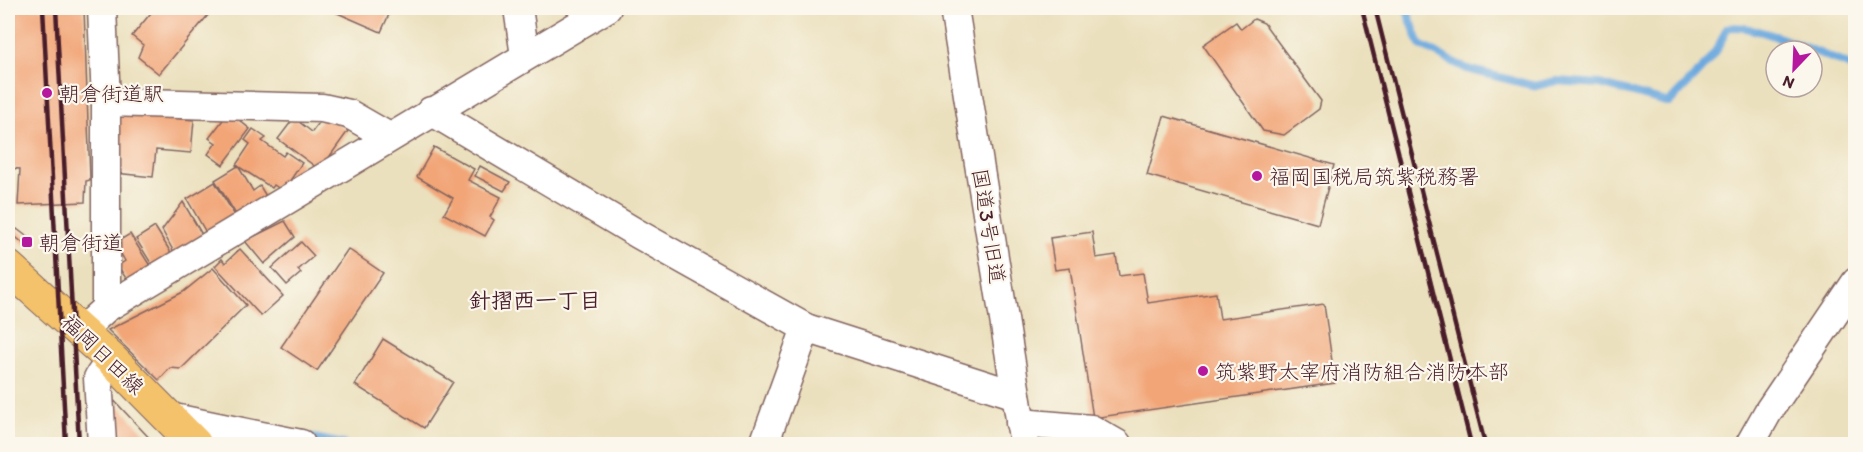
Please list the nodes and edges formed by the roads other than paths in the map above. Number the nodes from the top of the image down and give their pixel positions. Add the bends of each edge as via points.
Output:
1 (102, 8) edge
2 (518, 8) edge
3 (607, 8) edge
4 (954, 8) edge
5 (525, 56) junction
6 (106, 102) junction
7 (431, 111) junction
8 (389, 137) junction
9 (8, 267) edge
10 (1855, 282) edge
11 (105, 308) junction
12 (806, 328) junction
13 (81, 331) junction
14 (111, 359) junction
15 (1016, 395) junction
16 (169, 417) junction
17 (1022, 434) edge
18 (102, 444) edge
19 (195, 444) edge
20 (301, 444) edge
21 (764, 444) edge
22 (1117, 444) edge
23 (1750, 444) edge

1 - 6 street
2 - 5 street
3 - 5 street
4 - 15 street, 国道3号旧道
5 - 7 street
6 - 8 street via 322,108 349,114
6 - 11 street
7 - 8 street
7 - 12 street
8 - 11 street
9 - 13 main road, 福岡日田線
10 - 23 street
11 - 13 street
12 - 15 street
12 - 21 street
13 - 14 main road, 福岡日田線
14 - 16 main road, 福岡日田線
14 - 18 street via 98,378
15 - 17 street, 国道3号旧道
16 - 19 main road, 福岡日田線
16 - 20 street
17 - 22 street via 1091,429

